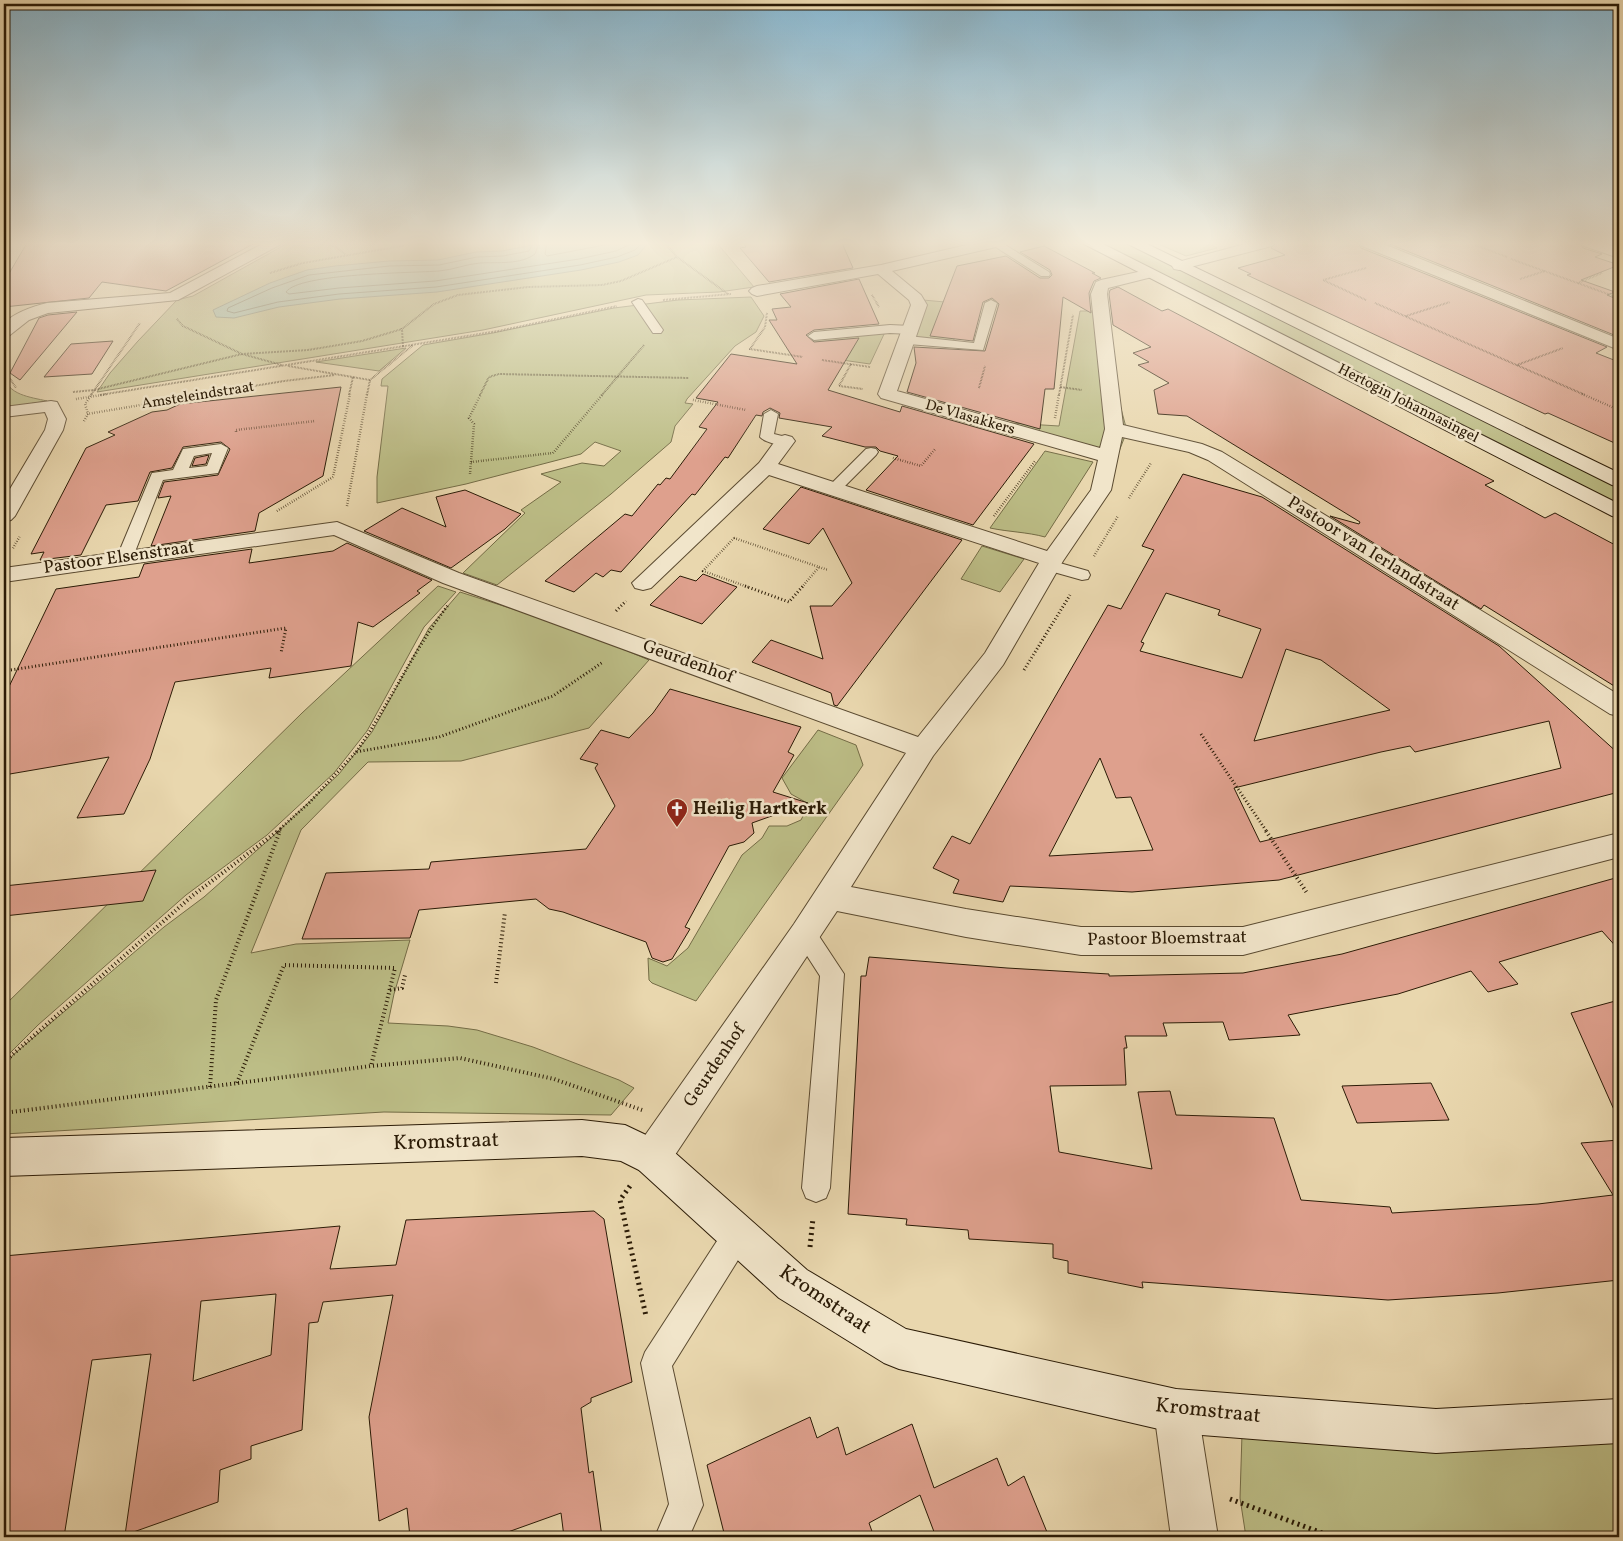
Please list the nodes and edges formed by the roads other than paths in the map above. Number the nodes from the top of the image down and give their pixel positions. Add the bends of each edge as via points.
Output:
1 (25, 315) edge
2 (647, 315) edge
3 (915, 315) edge
4 (988, 315) edge
5 (1103, 315) edge
6 (1229, 315) edge
7 (1279, 315) edge
8 (1544, 315) edge
9 (657, 330) road end
10 (4, 332) edge
11 (909, 335) junction
12 (814, 336) dead end
13 (1619, 345) edge
14 (4, 412) edge
15 (771, 414) road end
16 (1114, 429) junction
17 (786, 441) joint
18 (871, 452) road end
19 (1109, 457) junction
20 (766, 467) junction
21 (179, 474) junction
22 (1619, 481) edge
23 (834, 489) junction
24 (1619, 512) edge
25 (4, 516) edge
26 (125, 557) junction
27 (1050, 562) junction
28 (4, 575) edge
29 (1082, 575) dead end
30 (459, 580) joint
31 (643, 583) road end
32 (1619, 707) edge
33 (923, 749) junction
34 (1619, 846) edge
35 (828, 896) junction
36 (805, 934) junction
37 (4, 1157) edge
38 (652, 1157) junction
39 (816, 1188) road end
40 (738, 1234) junction
41 (1176, 1411) junction
42 (1619, 1422) edge
43 (672, 1537) edge
44 (1195, 1537) edge

1 - 10 street
2 - 9 lane
3 - 11 street, De Vlasakkers
4 - 11 lane via 979,347
5 - 16 street, Geurdenhof
6 - 24 street, Hertogin Johannasingel
7 - 22 street, Hertogin Johannasingel
8 - 13 street
11 - 12 lane via 890,329
11 - 19 street, De Vlasakkers via 888,394
14 - 25 street via 54,412 54,430
15 - 17 lane via 767,437
16 - 19 street, Geurdenhof
16 - 32 street, Pastoor van Ierlandstraat via 1195,448 1215,456
17 - 20 street
18 - 23 lane
19 - 27 street, Geurdenhof via 1101,490
20 - 23 street
20 - 31 street
21 - 21 lane via 188,452 221,448 213,470
21 - 26 lane via 157,476
23 - 27 street
26 - 28 street, Pastoor Elsenstraat
26 - 30 street, Pastoor Elsenstraat via 337,528
27 - 29 lane
27 - 33 street, Geurdenhof via 994,659
30 - 33 street, Geurdenhof
33 - 35 street, Geurdenhof
34 - 35 street, Pastoor Bloemstraat via 1243,941 1080,941
35 - 36 street, Geurdenhof
36 - 38 street, Geurdenhof
36 - 39 lane via 832,974
37 - 38 street, Kromstraat via 582,1138 625,1143
38 - 40 street, Kromstraat
40 - 41 street, Kromstraat via 793,1284 899,1348
40 - 43 lane via 656,1363 686,1505
41 - 42 street, Kromstraat via 1436,1431
41 - 44 street

